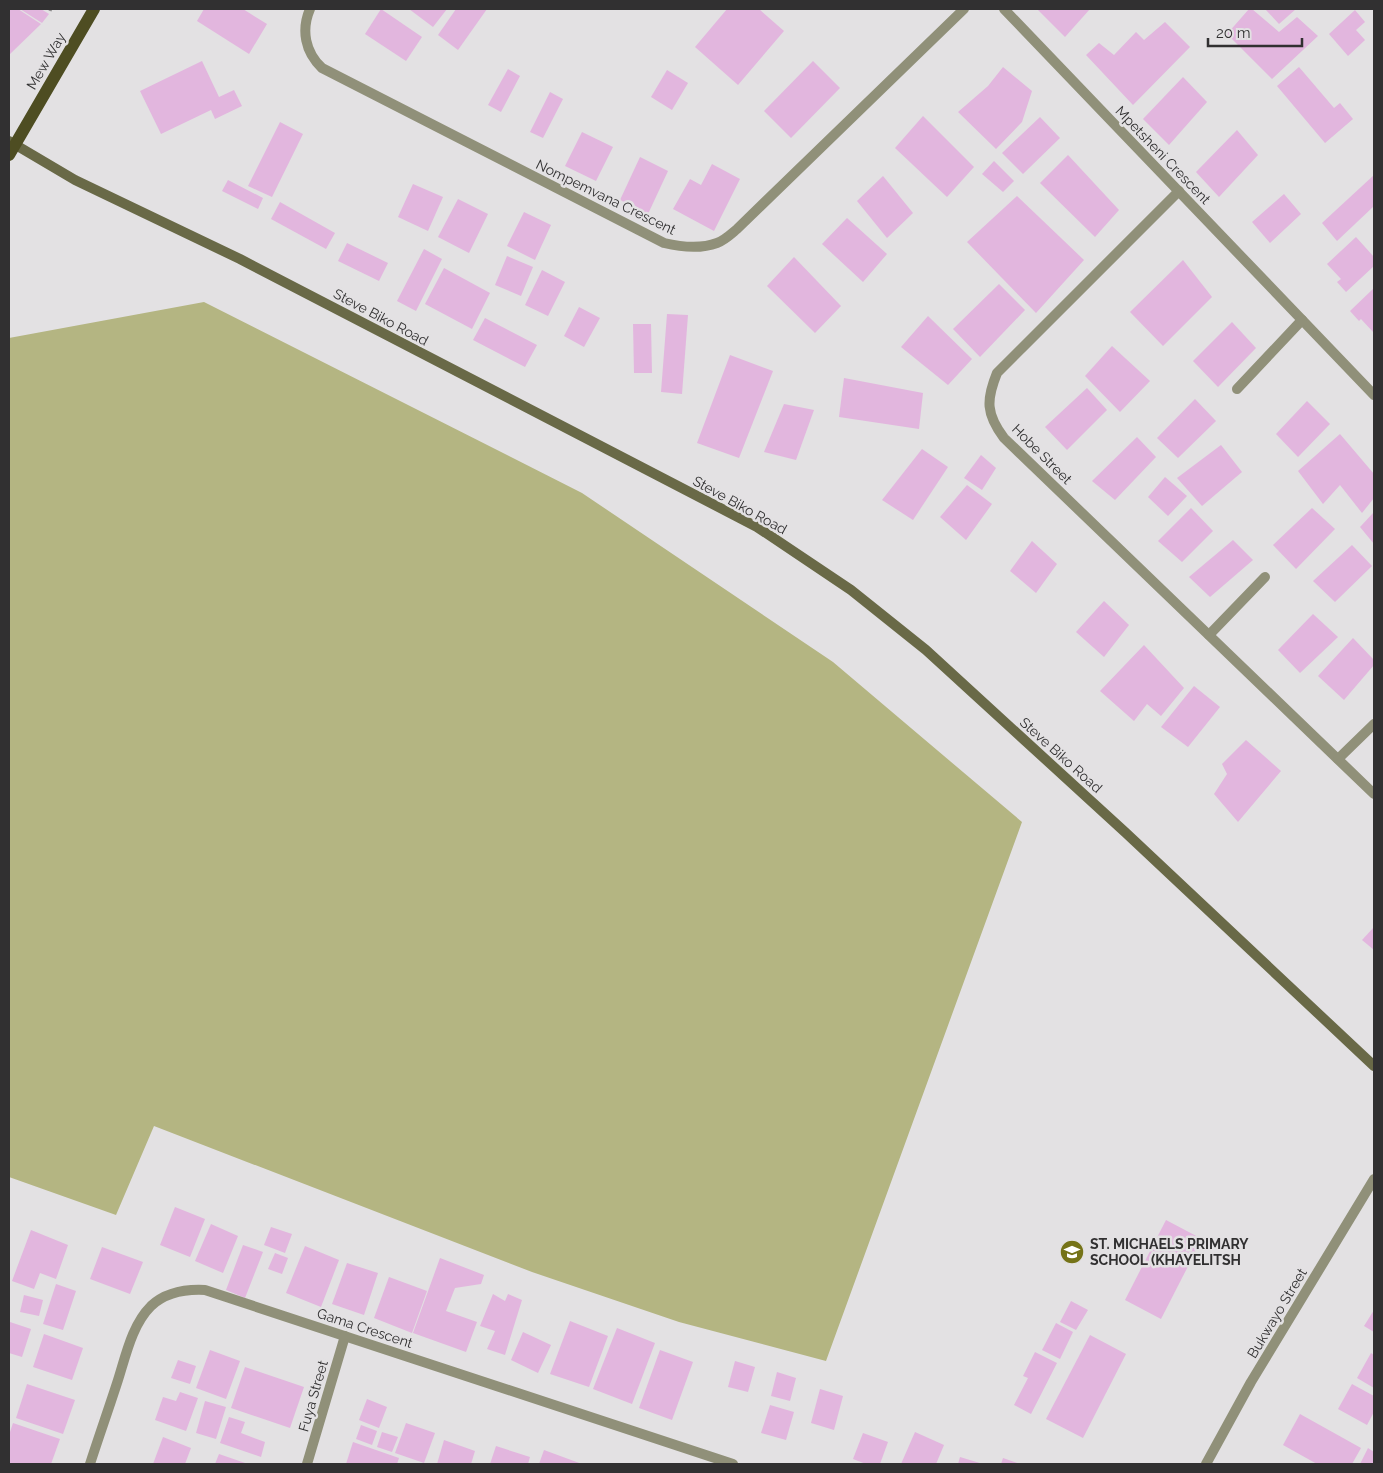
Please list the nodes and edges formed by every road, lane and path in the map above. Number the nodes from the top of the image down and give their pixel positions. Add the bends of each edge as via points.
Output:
1 (94, 9) edge
2 (310, 9) edge
3 (964, 9) edge
4 (1004, 9) edge
5 (10, 147) edge
6 (1179, 191) junction
7 (1302, 320) junction
8 (1238, 389) dead end
9 (1374, 394) edge
10 (1266, 576) dead end
11 (1209, 635) junction
12 (1374, 724) edge
13 (1338, 759) junction
14 (1374, 794) edge
15 (1374, 1066) edge
16 (1374, 1179) edge
17 (344, 1336) junction
18 (90, 1464) edge
19 (307, 1464) edge
20 (733, 1464) edge
21 (1206, 1464) edge

1 - 5 main road, Mew Way
2 - 3 street, Nompemvana Crescent via 304,30 306,42 322,68 664,243 699,247 718,243 737,229
4 - 6 street, Mpetsheni Crescent
5 - 15 street, Steve Biko Road via 248,264 757,527 850,590 926,650
6 - 7 street, Mpetsheni Crescent
6 - 11 street, Hobe Street via 997,373 989,407 994,424 1004,438
7 - 8 street
7 - 9 street, Mpetsheni Crescent
10 - 11 street
11 - 13 street, Hobe Street
12 - 13 street
13 - 14 street, Hobe Street
16 - 21 street, Bukwayo Street
17 - 18 street, Gama Crescent via 205,1290 178,1291 167,1295 142,1317
17 - 19 street, Fuya Street
17 - 20 street, Gama Crescent

